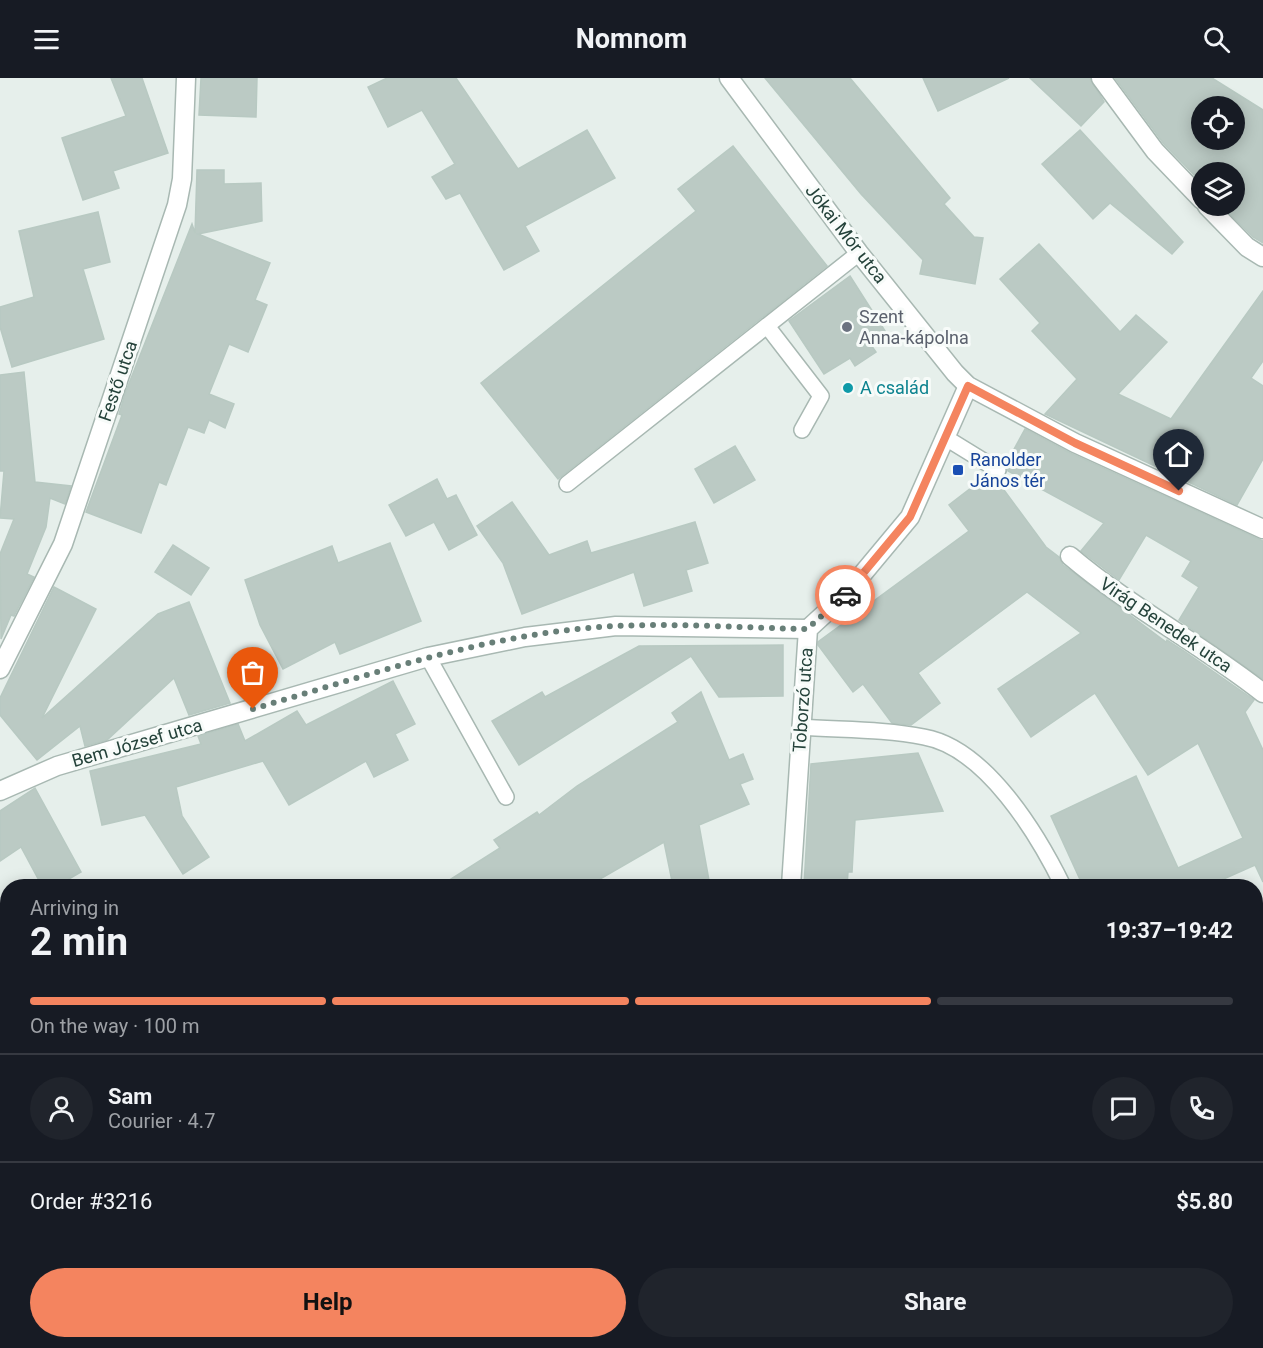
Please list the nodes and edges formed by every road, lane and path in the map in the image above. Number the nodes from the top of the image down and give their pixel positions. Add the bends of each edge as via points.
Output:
1 (186, 78) edge
2 (729, 78) edge
3 (1101, 78) edge
4 (1191, 189) edge
5 (1217, 216) edge
6 (859, 253) junction
7 (1263, 257) edge
8 (767, 326) junction
9 (968, 386) junction
10 (801, 430) dead end
11 (946, 438) junction
12 (998, 470) dead end
13 (567, 484) dead end
14 (1263, 529) edge
15 (1070, 556) dead end
16 (807, 629) junction
17 (428, 657) junction
18 (0, 669) edge
19 (1263, 693) edge
20 (800, 727) junction
21 (0, 791) edge
22 (506, 797) dead end
23 (791, 879) edge
24 (1060, 879) edge

1 - 18 street, Festő utca via 182,179 177,205 63,544
2 - 6 street, Jókai Mór utca
3 - 4 street via 1155,151
5 - 7 street via 1247,247
6 - 8 lane
6 - 9 street, Jókai Mór utca
8 - 10 lane via 821,396
8 - 13 lane
9 - 11 street, Toborzó utca
9 - 14 street, Jókai Mór utca via 1075,443
11 - 12 lane
11 - 16 street, Toborzó utca via 910,517 845,595
15 - 19 street, Virág Benedek utca via 1102,584
16 - 17 street, Bem József utca via 616,626 525,637
16 - 20 street, Toborzó utca
17 - 21 street, Bem József utca via 57,766
17 - 22 lane
20 - 23 street, Toborzó utca
20 - 24 lane via 925,737 950,747 977,765 1022,813

